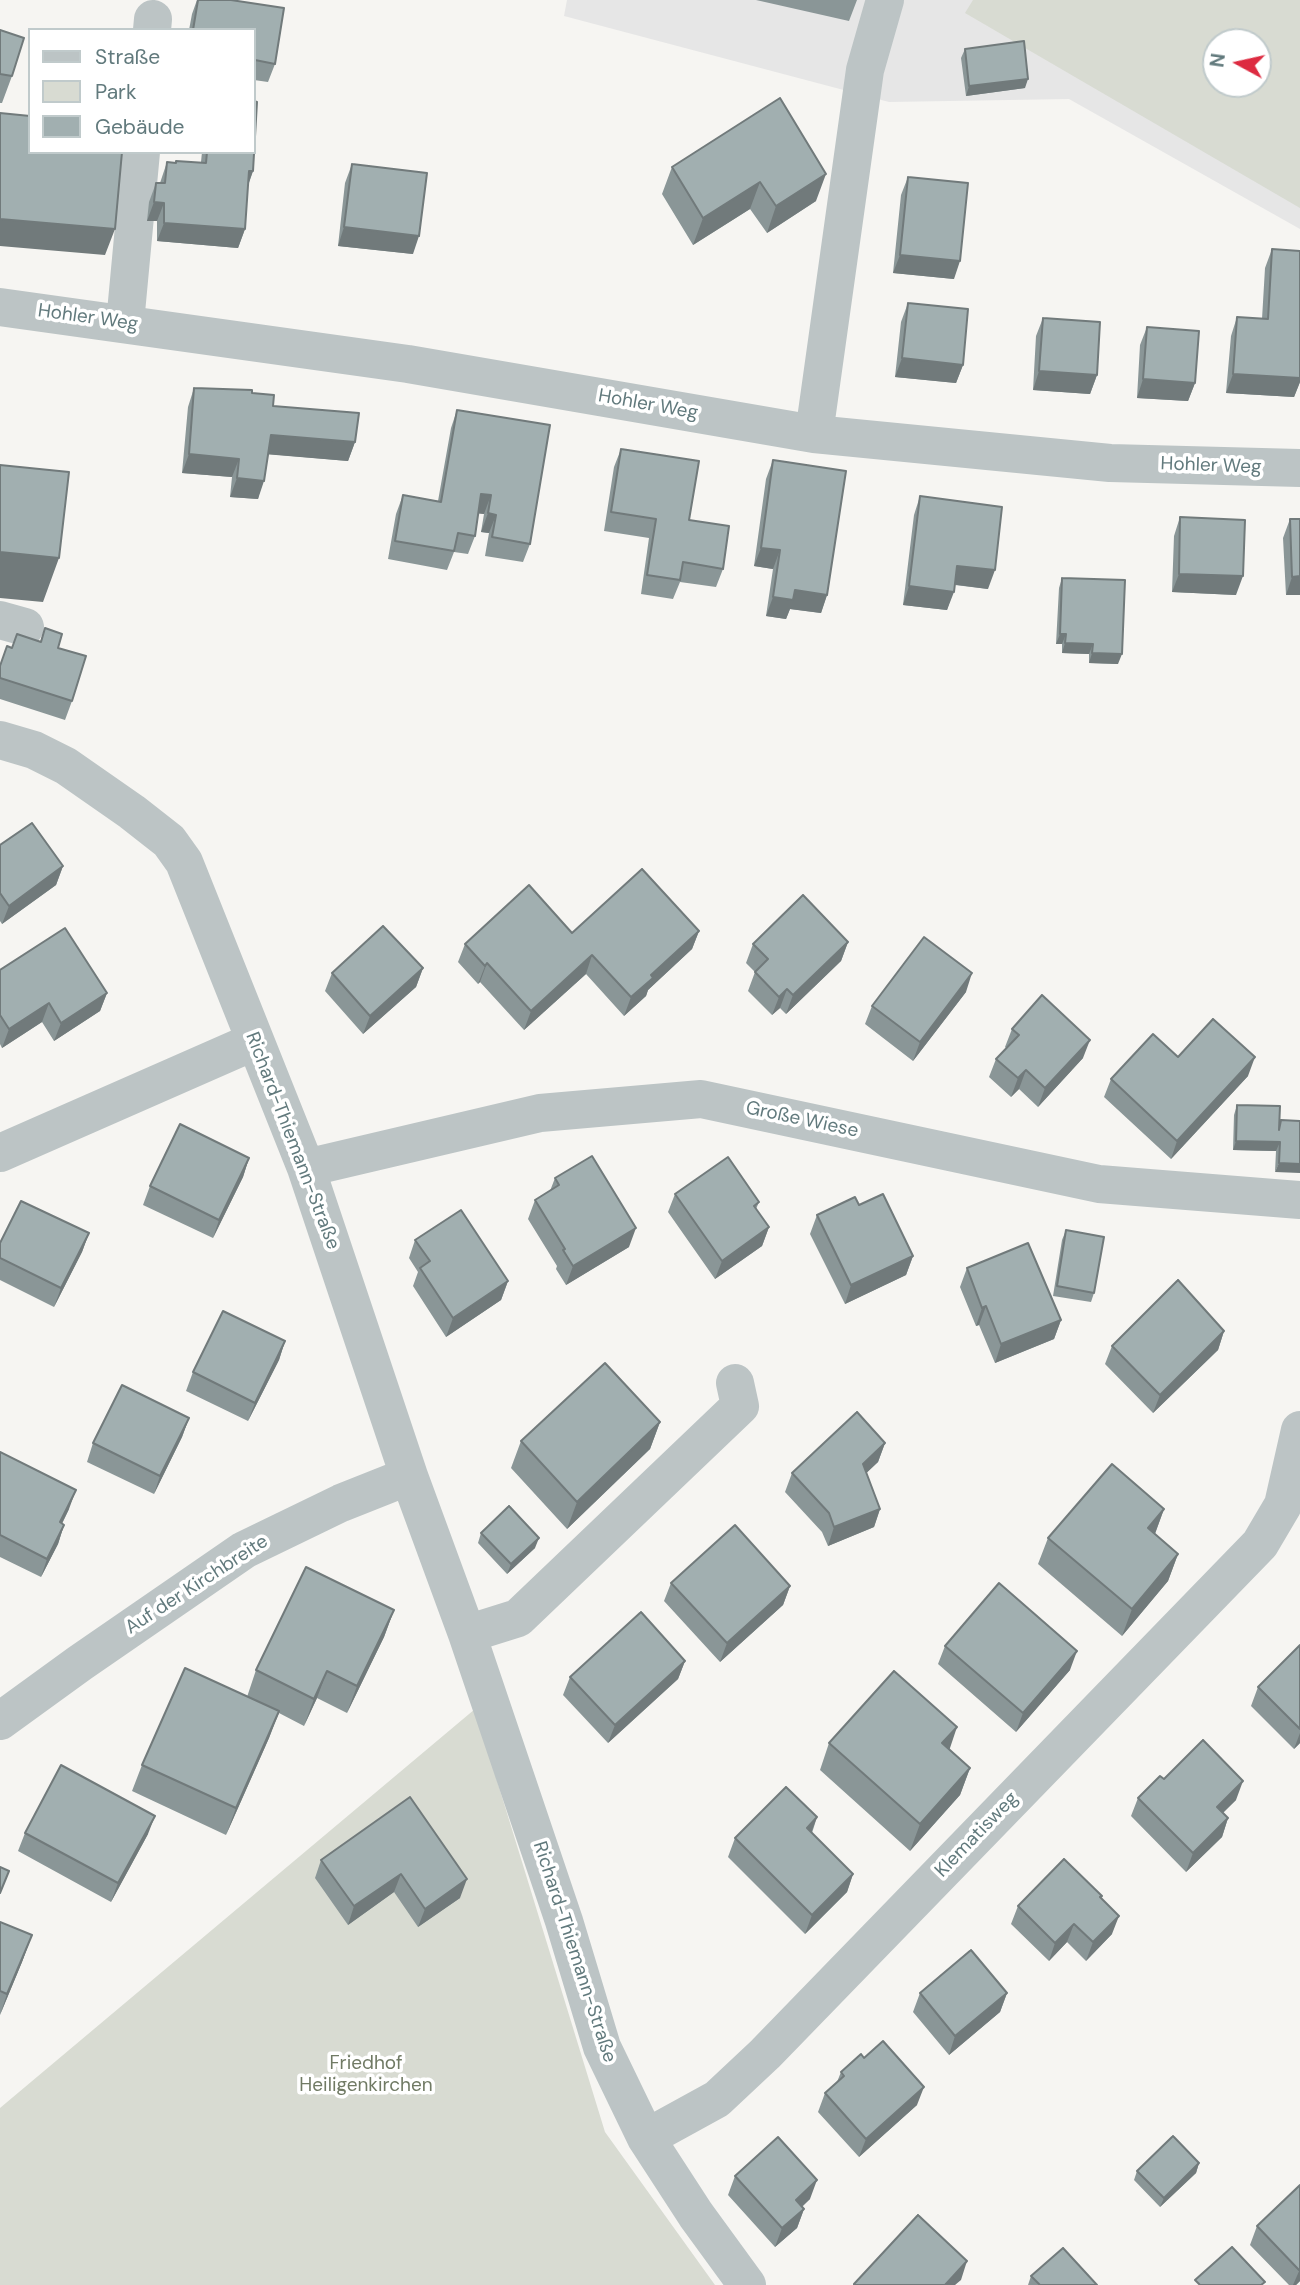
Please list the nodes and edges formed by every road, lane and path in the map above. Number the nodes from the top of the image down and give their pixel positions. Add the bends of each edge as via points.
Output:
1 (885, 0) edge
2 (141, 154) edge
3 (0, 307) edge
4 (125, 323) junction
5 (814, 434) junction
6 (1300, 468) edge
7 (0, 740) edge
8 (255, 1041) junction
9 (0, 1153) edge
10 (306, 1168) junction
11 (1300, 1200) edge
12 (735, 1383) dead end
13 (1300, 1430) edge
14 (409, 1476) junction
15 (1292, 1513) edge
16 (467, 1634) junction
17 (0, 1721) edge
18 (646, 2138) junction
19 (747, 2285) edge

1 - 5 street via 865,70
2 - 4 street
3 - 4 street, Hohler Weg
4 - 5 street, Hohler Weg via 408,364
5 - 6 street, Hohler Weg via 1110,463
7 - 8 street, Richard-Thiemann-Straße via 66,766 169,841 184,862
8 - 9 street
8 - 10 street, Richard-Thiemann-Straße
10 - 11 street, Große Wiese via 540,1113 701,1099 1099,1184
10 - 14 street, Richard-Thiemann-Straße
12 - 16 street via 740,1406 518,1618
13 - 15 street, Klematisweg
14 - 16 street, Richard-Thiemann-Straße
14 - 17 street, Auf der Kirchbreite via 244,1550
15 - 18 street, Klematisweg via 765,2054 717,2099
16 - 18 street, Richard-Thiemann-Straße via 602,2047
18 - 19 street, Richard-Thiemann-Straße

